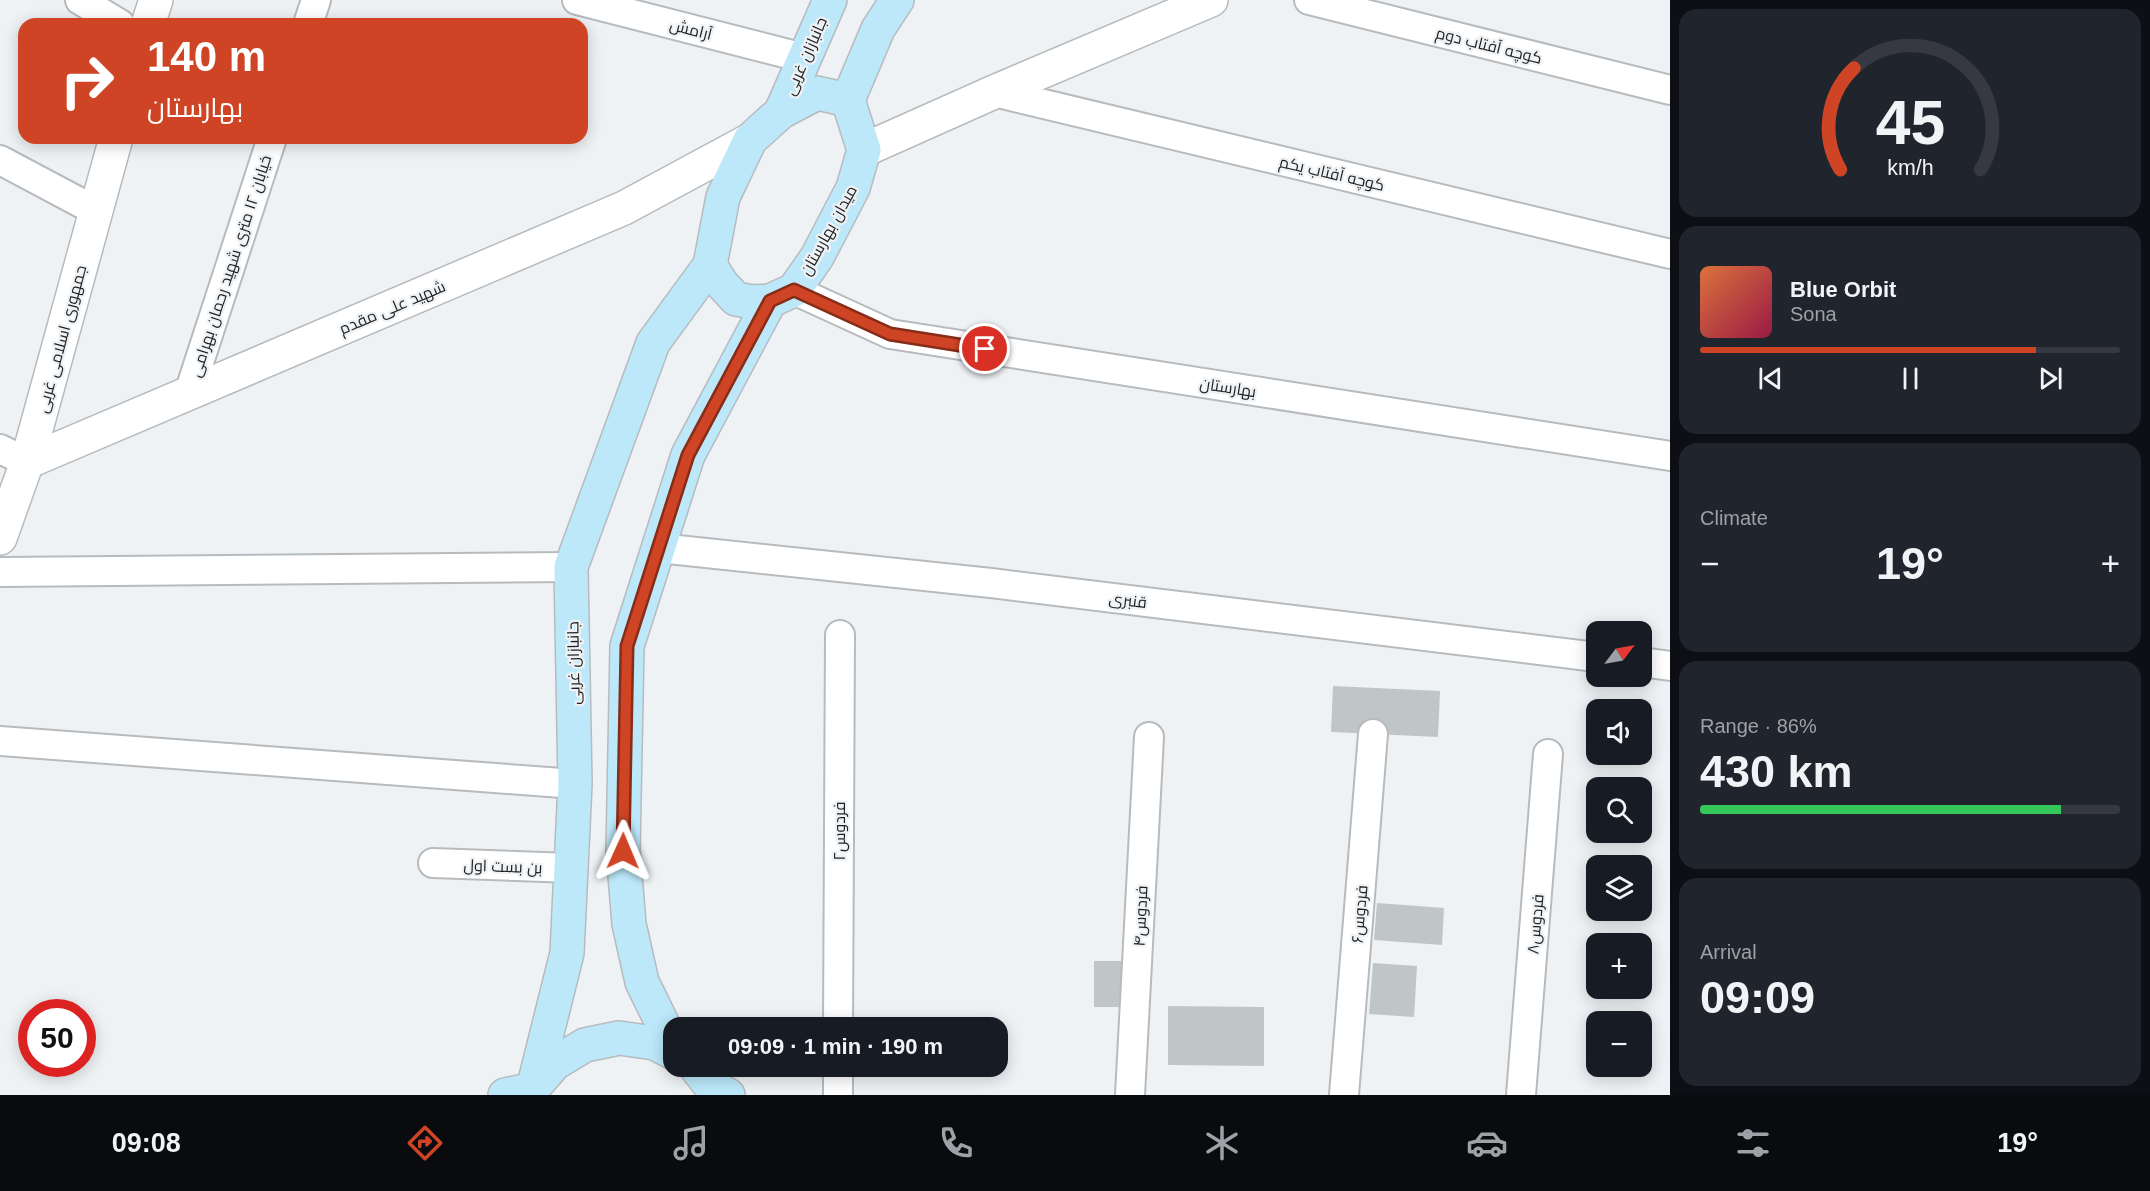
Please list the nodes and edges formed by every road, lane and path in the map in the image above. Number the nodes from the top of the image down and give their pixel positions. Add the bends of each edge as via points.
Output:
1 (81, 0) edge
2 (156, 0) edge
3 (316, 0) edge
4 (577, 0) edge
5 (830, 0) edge
6 (897, 0) edge
7 (1211, 0) edge
8 (1309, 0) edge
9 (110, 18) edge
10 (150, 18) edge
11 (310, 18) edge
12 (804, 58) junction
13 (1670, 90) edge
14 (994, 92) junction
15 (848, 100) junction
16 (781, 112) junction
17 (750, 140) junction
18 (114, 144) edge
19 (270, 144) edge
20 (864, 150) junction
21 (0, 160) edge
22 (96, 211) junction
23 (1670, 254) edge
24 (710, 265) junction
25 (782, 296) junction
26 (189, 393) junction
27 (14, 455) edge
28 (1670, 456) edge
29 (0, 538) edge
30 (658, 548) junction
31 (571, 567) junction
32 (0, 572) edge
33 (840, 635) dead end
34 (1586, 656) edge
35 (1652, 664) edge
36 (1670, 666) edge
37 (1373, 734) dead end
38 (1149, 737) dead end
39 (0, 741) edge
40 (1548, 754) dead end
41 (575, 784) junction
42 (433, 863) dead end
43 (573, 868) junction
44 (838, 1017) edge
45 (663, 1025) edge
46 (663, 1048) edge
47 (838, 1077) edge
48 (522, 1093) edge
49 (838, 1095) edge
50 (1130, 1095) edge
51 (1344, 1095) edge
52 (1521, 1095) edge

1 - 9 street
2 - 10 street
3 - 11 street
4 - 12 street, آرامش
5 - 12 main road, جانبازان غربی
6 - 15 main road via 878,29
7 - 14 street
8 - 13 street, کوچه آفتاب دوم
12 - 16 main road, جانبازان غربی
14 - 20 street
14 - 23 street, کوچه آفتاب یکم
15 - 16 main road via 817,93
15 - 20 main road
16 - 17 main road
17 - 24 main road via 723,197
17 - 26 street, شهید علی مقدم via 624,208
18 - 22 street, جمهوری اسلامی غربی
19 - 26 street, خیابان ۱۲ متری شهید رحمان بهرامی
20 - 25 main road, میدان بهارستان via 854,188 817,256
21 - 22 street
22 - 27 street, جمهوری اسلامی غربی
24 - 25 main road via 736,299 753,302
24 - 31 main road, جانبازان غربی via 653,343
25 - 28 street, بهارستان via 890,334
25 - 30 main road via 688,455
26 - 27 street, شهید علی مقدم
27 - 29 street, جمهوری اسلامی غربی
30 - 34 street, قنبری via 991,583
30 - 45 main road via 627,646 623,851 629,924 642,982
31 - 32 street
31 - 41 main road, جانبازان غربی
33 - 44 street, فردوس۲
35 - 36 street
37 - 51 street, فردوس۶
38 - 50 street, فردوس۴
39 - 41 street
40 - 52 street, فردوس۸
41 - 43 main road, جانبازان غربی
42 - 43 street, بن بست اول
43 - 48 main road, جانبازان غربی via 567,953
46 - 48 main road via 619,1038 585,1045 555,1063
47 - 49 street

